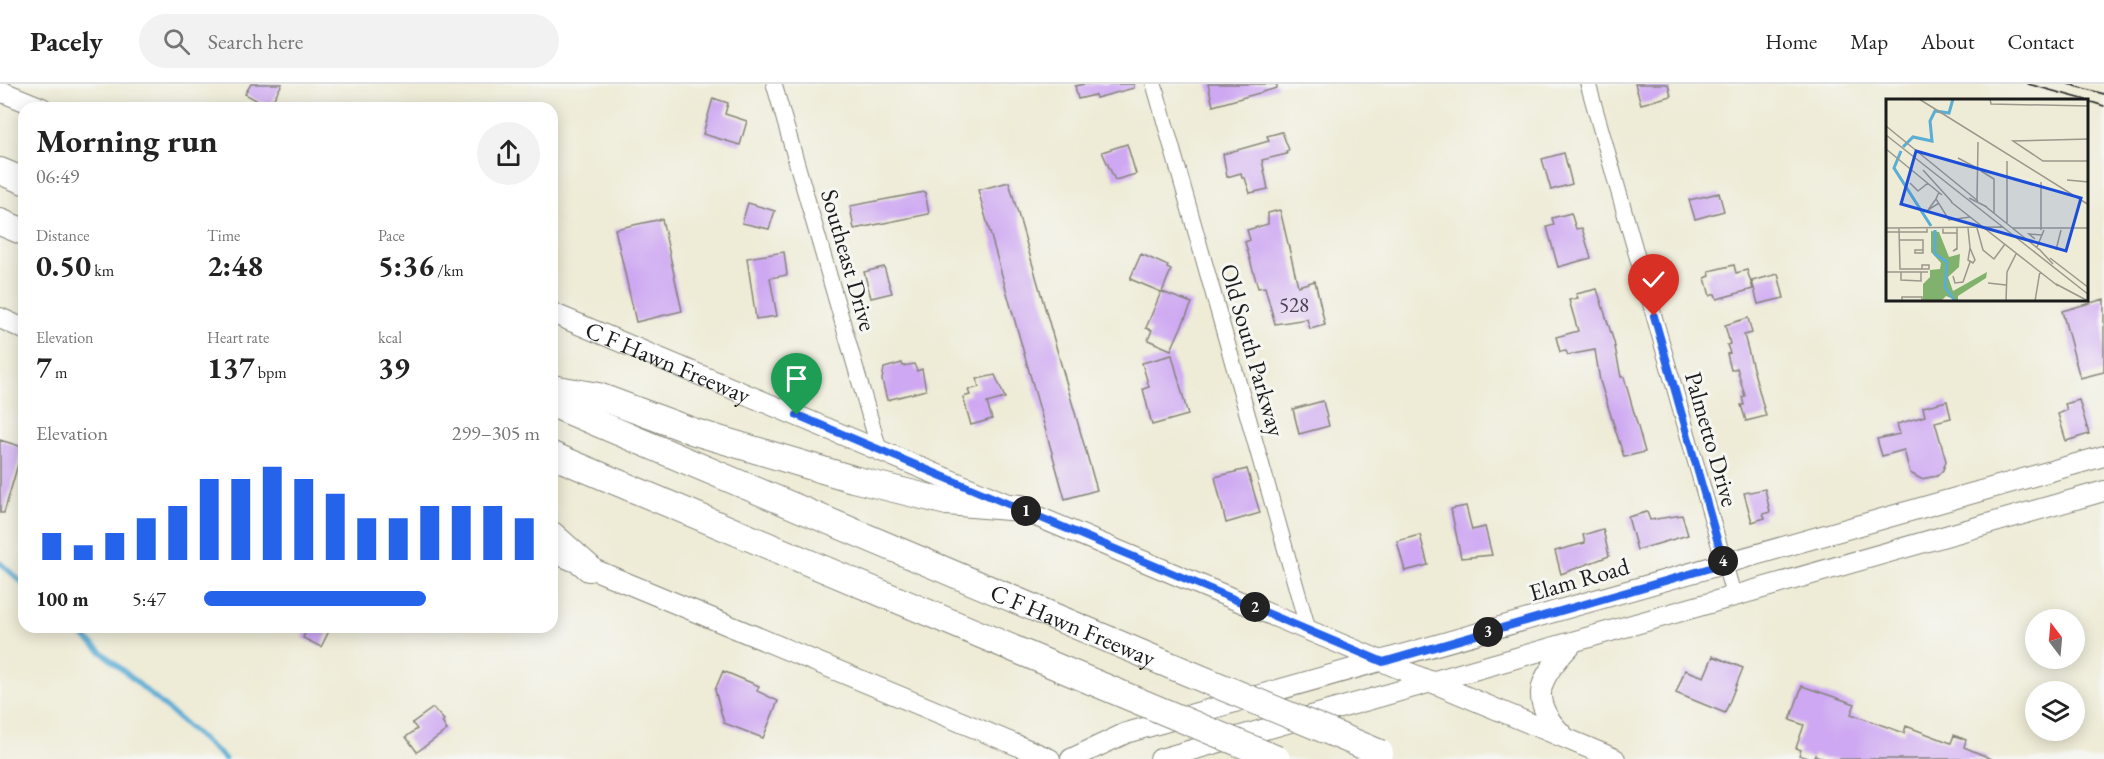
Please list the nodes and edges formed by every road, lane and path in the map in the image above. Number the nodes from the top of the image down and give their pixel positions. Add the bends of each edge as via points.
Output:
1 (774, 84) edge
2 (1154, 84) edge
3 (1588, 84) edge
4 (0, 91) edge
5 (27, 102) edge
6 (0, 171) edge
7 (18, 178) edge
8 (0, 222) edge
9 (18, 230) edge
10 (558, 315) edge
11 (0, 318) edge
12 (18, 326) edge
13 (558, 389) edge
14 (558, 407) edge
15 (879, 449) junction
16 (2104, 456) edge
17 (558, 458) edge
18 (2104, 491) edge
19 (1952, 499) junction
20 (1021, 508) junction
21 (1962, 532) junction
22 (558, 540) edge
23 (558, 555) edge
24 (1724, 564) junction
25 (589, 568) junction
26 (1734, 597) junction
27 (1308, 629) junction
28 (1572, 644) junction
29 (1383, 662) junction
30 (1434, 683) junction
31 (1568, 739) junction
32 (1387, 756) edge
33 (1050, 759) edge
34 (1071, 759) edge
35 (1160, 759) edge
36 (1277, 759) edge
37 (1615, 759) edge

1 - 15 street, Southeast Drive
2 - 27 street, Old South Parkway
3 - 24 street, Palmetto Drive
4 - 5 main road
6 - 7 highway
8 - 9 highway
10 - 15 main road, C F Hawn Freeway
11 - 12 main road
13 - 20 highway via 598,396 695,432 853,479 947,502
14 - 32 highway, C F Hawn Freeway, bridge
15 - 20 main road, C F Hawn Freeway
16 - 19 main road, Elam Road
17 - 36 highway, C F Hawn Freeway, bridge
18 - 21 main road
19 - 21 main road
19 - 24 main road, Elam Road
20 - 27 main road, C F Hawn Freeway
21 - 26 main road
22 - 25 highway
23 - 25 main road
24 - 26 street, Palmetto Drive
24 - 29 main road, Elam Road
25 - 33 main road
26 - 28 main road
27 - 29 main road, C F Hawn Freeway
28 - 30 main road
28 - 31 main road via 1548,668 1541,695 1549,721
29 - 30 main road, C F Hawn Freeway
29 - 34 main road, Elam Road via 1126,733
30 - 31 main road, C F Hawn Freeway
30 - 35 main road
31 - 37 main road, C F Hawn Freeway

